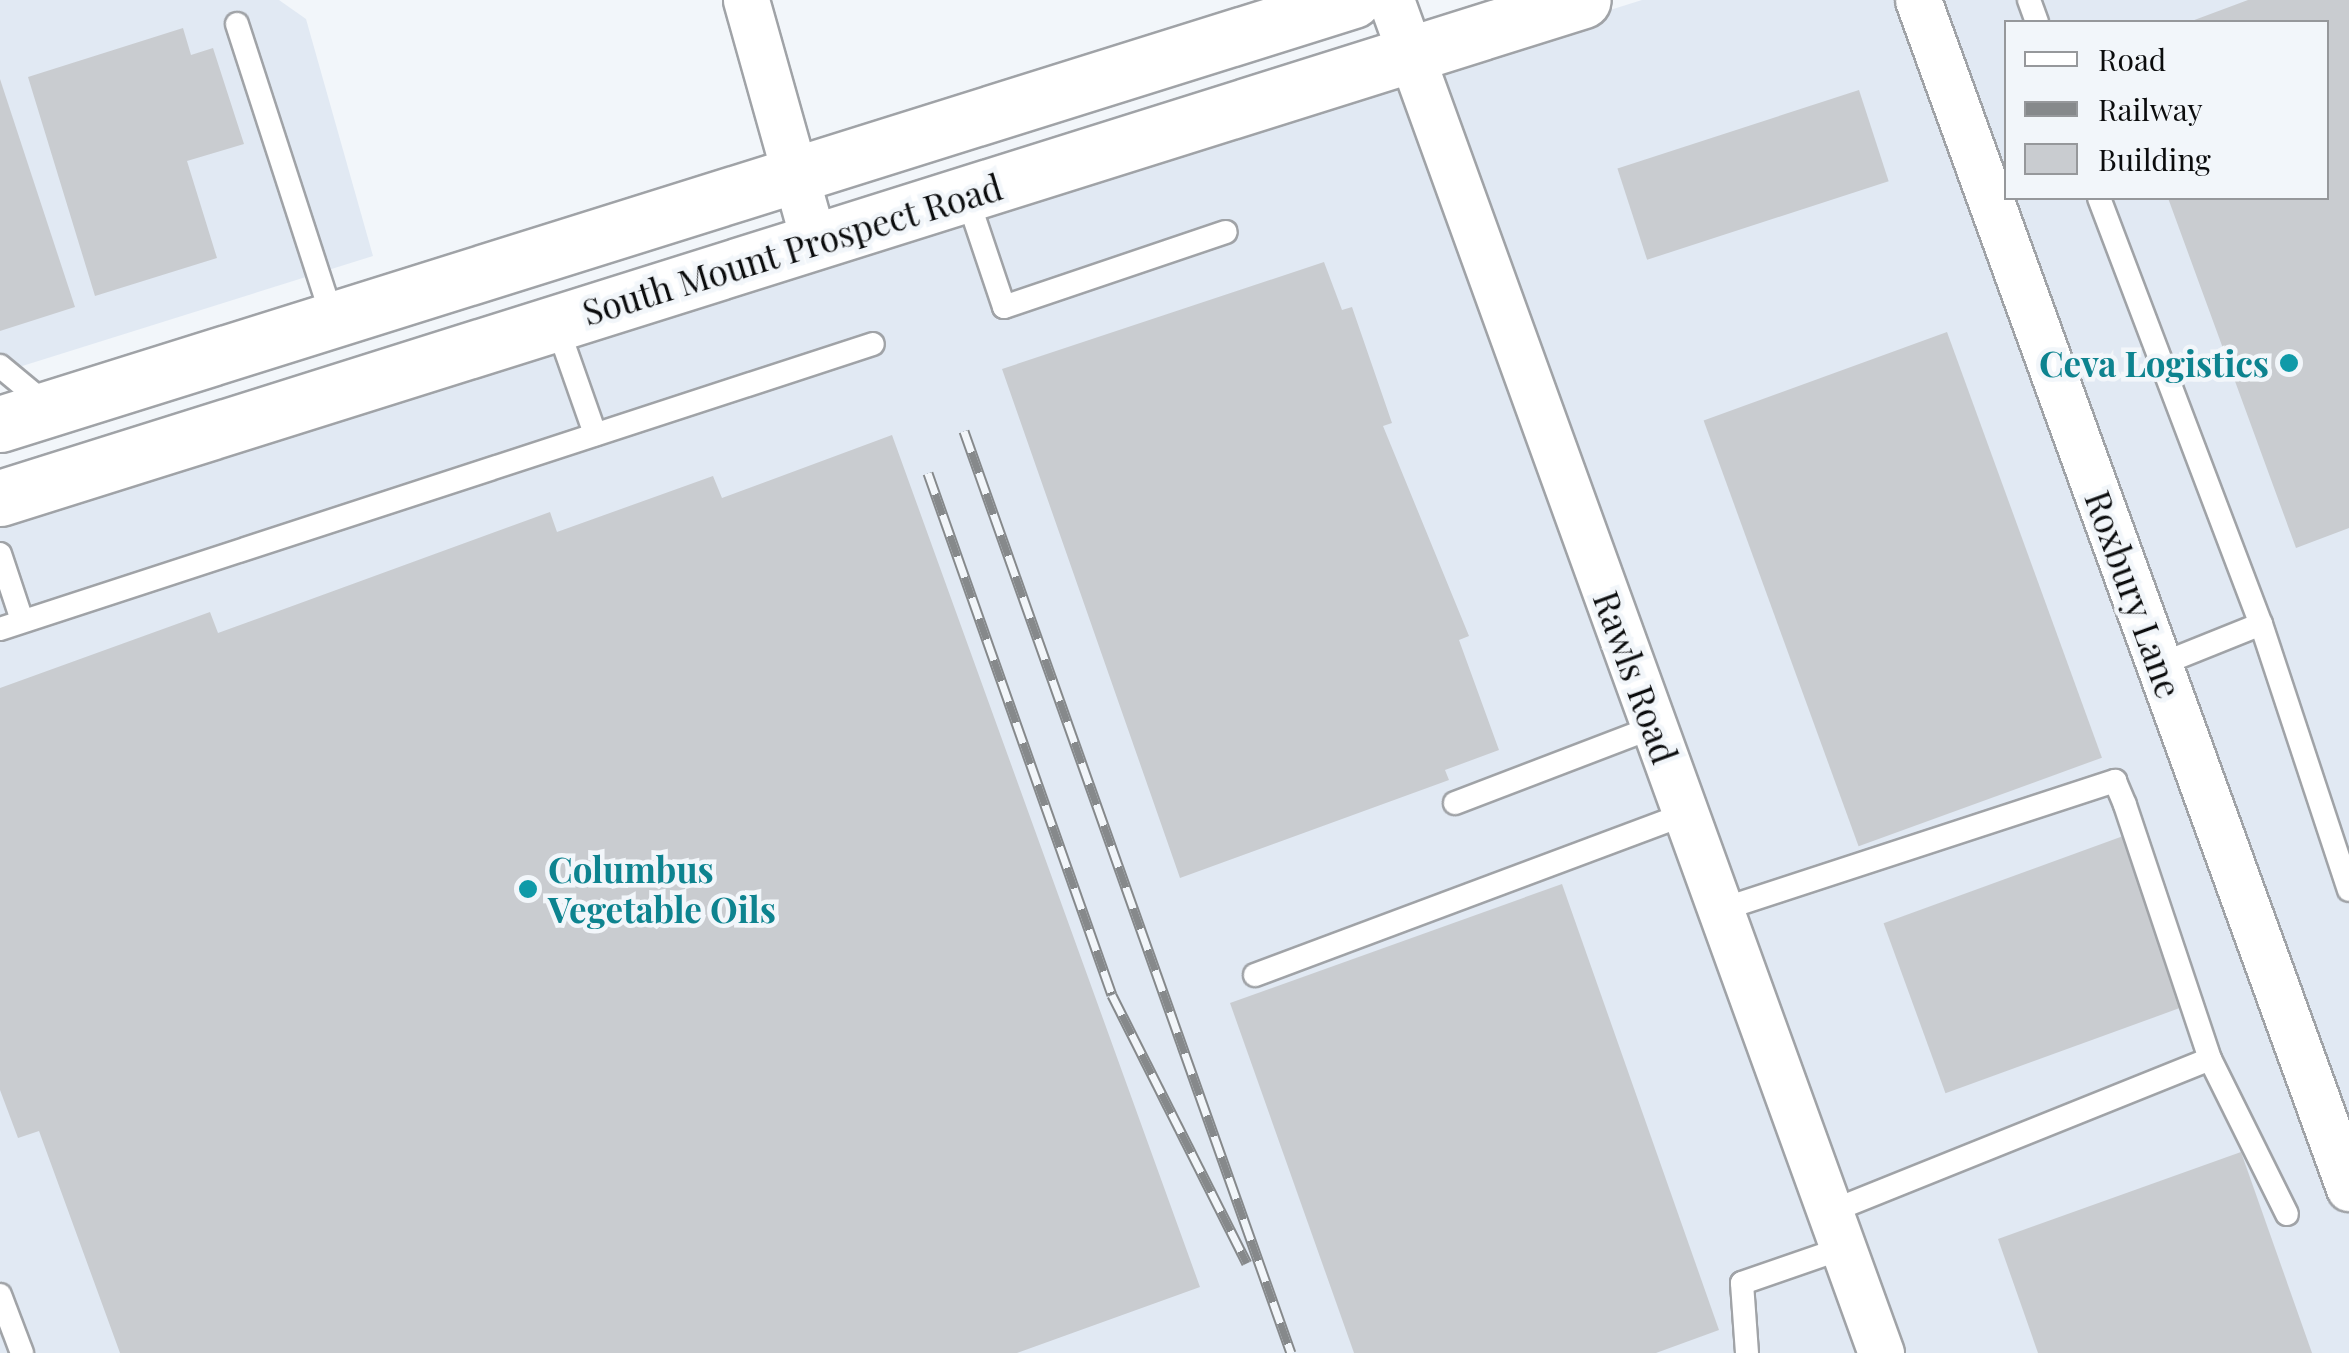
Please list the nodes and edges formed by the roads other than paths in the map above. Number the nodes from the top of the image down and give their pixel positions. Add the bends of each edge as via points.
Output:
1 (746, 0) edge
2 (1353, 0) edge
3 (1392, 0) edge
4 (1583, 0) edge
5 (1918, 0) edge
6 (238, 24) dead end
7 (1411, 54) junction
8 (794, 176) junction
9 (966, 194) junction
10 (2099, 200) edge
11 (1226, 232) dead end
12 (814, 242) junction
13 (333, 320) junction
14 (556, 323) junction
15 (873, 344) dead end
16 (0, 366) edge
17 (25, 416) edge
18 (595, 434) junction
19 (0, 498) edge
20 (0, 554) edge
21 (22, 620) junction
22 (2261, 624) junction
23 (0, 629) edge
24 (2160, 664) junction
25 (1654, 727) junction
26 (1455, 803) dead end
27 (1685, 814) junction
28 (2349, 890) edge
29 (1720, 910) junction
30 (1255, 975) dead end
31 (2210, 1058) junction
32 (2349, 1188) edge
33 (2287, 1214) dead end
34 (1836, 1230) junction
35 (0, 1295) edge
36 (22, 1353) edge
37 (1747, 1353) edge
38 (1880, 1353) edge

1 - 8 street
2 - 8 main road, South Mount Prospect Road
3 - 7 street, Rawls Road
4 - 7 main road, South Mount Prospect Road
5 - 24 street, Roxbury Lane
6 - 13 lane
7 - 9 main road, South Mount Prospect Road
7 - 25 street, Rawls Road
8 - 12 street
8 - 13 main road, South Mount Prospect Road
9 - 11 lane via 1004,307
9 - 12 main road, South Mount Prospect Road
10 - 22 lane
12 - 14 main road, South Mount Prospect Road
13 - 17 main road, South Mount Prospect Road
14 - 18 lane
14 - 19 main road, South Mount Prospect Road
15 - 18 lane
16 - 17 lane
18 - 21 lane
20 - 21 lane
21 - 23 lane
22 - 24 lane
22 - 28 lane
24 - 32 street, Roxbury Lane
25 - 26 lane
25 - 27 street, Rawls Road
27 - 29 street, Rawls Road
27 - 30 lane
29 - 31 lane via 2115,781
29 - 34 street, Rawls Road
31 - 33 lane
31 - 34 lane
34 - 37 lane via 1742,1284
34 - 38 street, Rawls Road
35 - 36 lane

